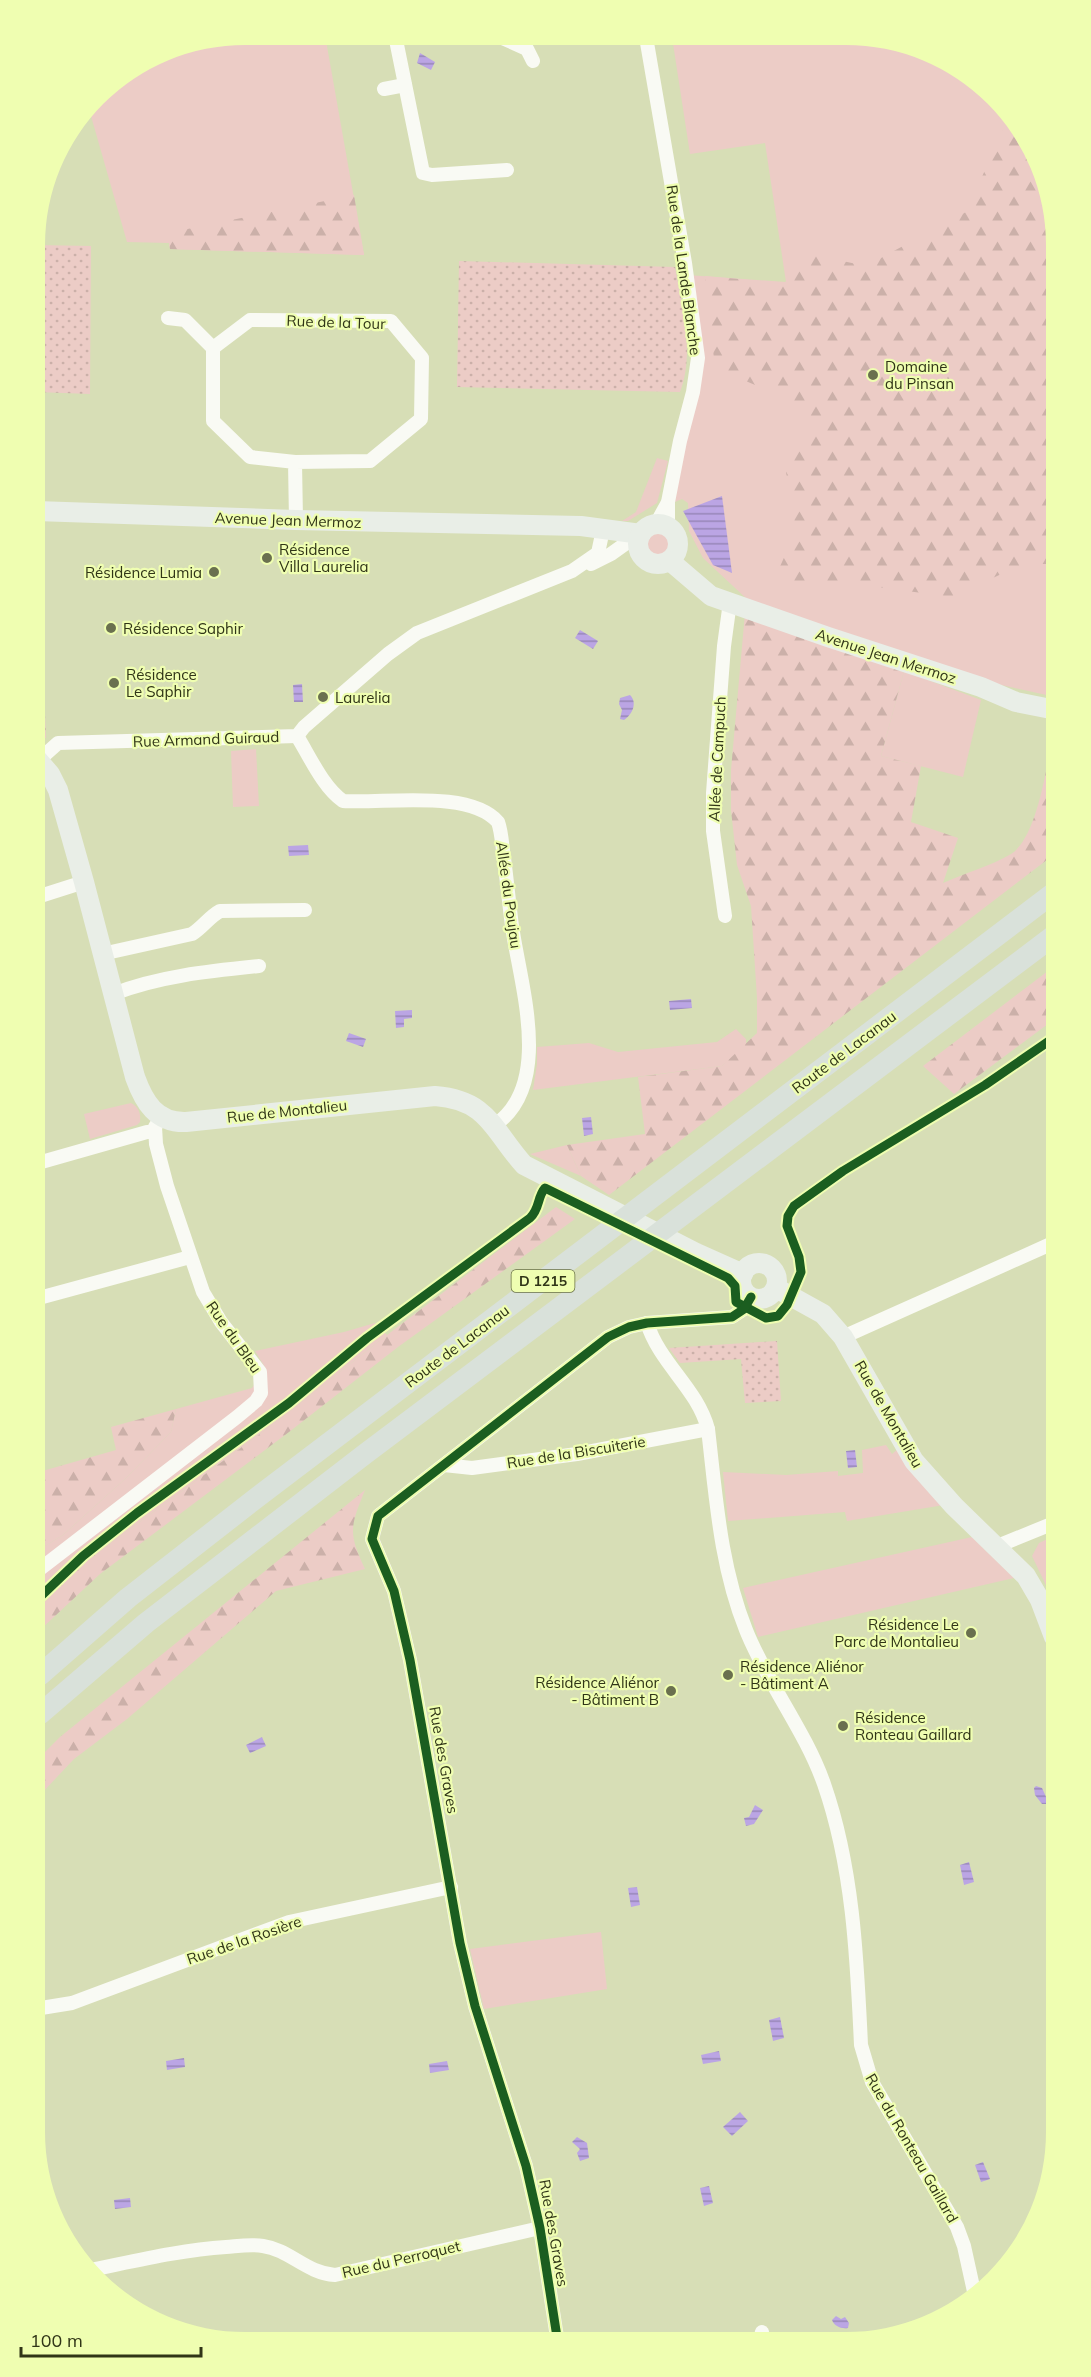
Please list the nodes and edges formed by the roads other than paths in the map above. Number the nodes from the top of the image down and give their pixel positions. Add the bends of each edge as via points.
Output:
1 (397, 45) edge
2 (518, 45) edge
3 (647, 45) edge
4 (533, 61) dead end
5 (405, 86) junction
6 (384, 89) dead end
7 (507, 170) dead end
8 (168, 318) dead end
9 (213, 348) junction
10 (295, 462) junction
11 (45, 511) edge
12 (296, 520) junction
13 (540, 525) junction
14 (646, 535) junction
15 (601, 539) junction
16 (674, 555) junction
17 (580, 566) junction
18 (726, 600) junction
19 (1046, 708) edge
20 (297, 736) junction
21 (45, 753) edge
22 (45, 770) edge
23 (84, 882) junction
24 (45, 894) edge
25 (1046, 899) edge
26 (305, 910) dead end
27 (725, 916) dead end
28 (1046, 942) edge
29 (102, 954) junction
30 (259, 966) dead end
31 (112, 994) junction
32 (158, 1124) junction
33 (495, 1125) junction
34 (45, 1161) edge
35 (1046, 1246) edge
36 (190, 1257) junction
37 (743, 1274) junction
38 (776, 1288) junction
39 (45, 1296) edge
40 (751, 1297) junction
41 (647, 1323) junction
42 (843, 1337) junction
43 (708, 1429) junction
44 (444, 1465) junction
45 (1046, 1525) edge
46 (996, 1547) junction
47 (45, 1565) edge
48 (1046, 1616) edge
49 (45, 1671) edge
50 (45, 1710) edge
51 (451, 1887) junction
52 (45, 2007) edge
53 (540, 2228) junction
54 (99, 2268) edge
55 (973, 2286) edge
56 (556, 2332) edge

1 - 5 street
2 - 4 street via 527,49
3 - 14 street, Rue de la Lande Blanche via 698,358 668,502
5 - 6 street
5 - 7 street via 423,173
8 - 9 street via 186,320
9 - 10 street, Rue de la Tour via 213,421 250,457
9 - 10 street, Rue de la Tour via 250,320 391,321 422,358 421,419 370,461
10 - 12 street
11 - 12 street, Avenue Jean Mermoz
12 - 13 street, Avenue Jean Mermoz
13 - 14 street, Avenue Jean Mermoz
13 - 15 street, Avenue Jean Mermoz
14 - 15 street, Avenue Jean Mermoz
14 - 16 street via 677,537
14 - 16 street via 642,556 651,563 663,564
14 - 17 street, Rue Armand Guiraud via 590,565
15 - 17 street, Rue Armand Guiraud via 598,553
16 - 18 street via 714,584
17 - 20 street, Rue Armand Guiraud via 417,633
18 - 19 street, Avenue Jean Mermoz via 1016,702
18 - 27 street, Allée de Campuch via 712,812
20 - 21 street, Rue Armand Guiraud via 58,743
20 - 33 street, Allée du Poujau via 329,787 343,801 425,800 472,806 498,822 530,1040 526,1075 512,1109
22 - 23 street via 58,790
23 - 24 street
23 - 29 street
25 - 49 main road, Route de Lacanau / D 1215 via 255,1499 128,1598
26 - 29 street via 220,911 192,934
28 - 50 main road, Route de Lacanau / D 1215 via 365,1454 146,1623
29 - 31 street
30 - 31 street via 201,972
31 - 32 street via 142,1096
32 - 33 street, Rue de Montalieu via 435,1096 473,1106
32 - 34 street via 147,1132
32 - 36 street, Rue du Bleu via 167,1186
33 - 37 street, Rue de Montalieu via 524,1165
35 - 42 street
36 - 39 street
36 - 47 street, Rue du Bleu via 203,1292 257,1365 261,1393 237,1417
37 - 38 street via 750,1265 766,1264 777,1277
37 - 40 street via 743,1290
38 - 40 street via 768,1297
38 - 42 street, Rue de Montalieu via 823,1314
40 - 41 street via 744,1309 732,1317
41 - 43 street, Rue du Ronteau Gaillard via 666,1360 695,1397
41 - 44 street, Rue des Graves via 608,1337
42 - 46 street, Rue de Montalieu via 920,1469
43 - 44 street, Rue de la Biscuiterie via 577,1454 472,1468
43 - 55 street, Rue du Ronteau Gaillard via 723,1558 745,1628 824,1782 832,1812 853,1914 865,2064 957,2227
44 - 51 street, Rue des Graves via 378,1516 372,1539 393,1591 410,1659
45 - 46 street
46 - 48 street, Rue de Montalieu via 1026,1576
51 - 52 street, Rue de la Rosière via 289,1922 72,2003
51 - 53 street, Rue des Graves via 475,2006 526,2166
53 - 54 street, Rue du Perroquet via 335,2275 321,2274 266,2246 248,2245 194,2249
53 - 56 street, Rue des Graves

